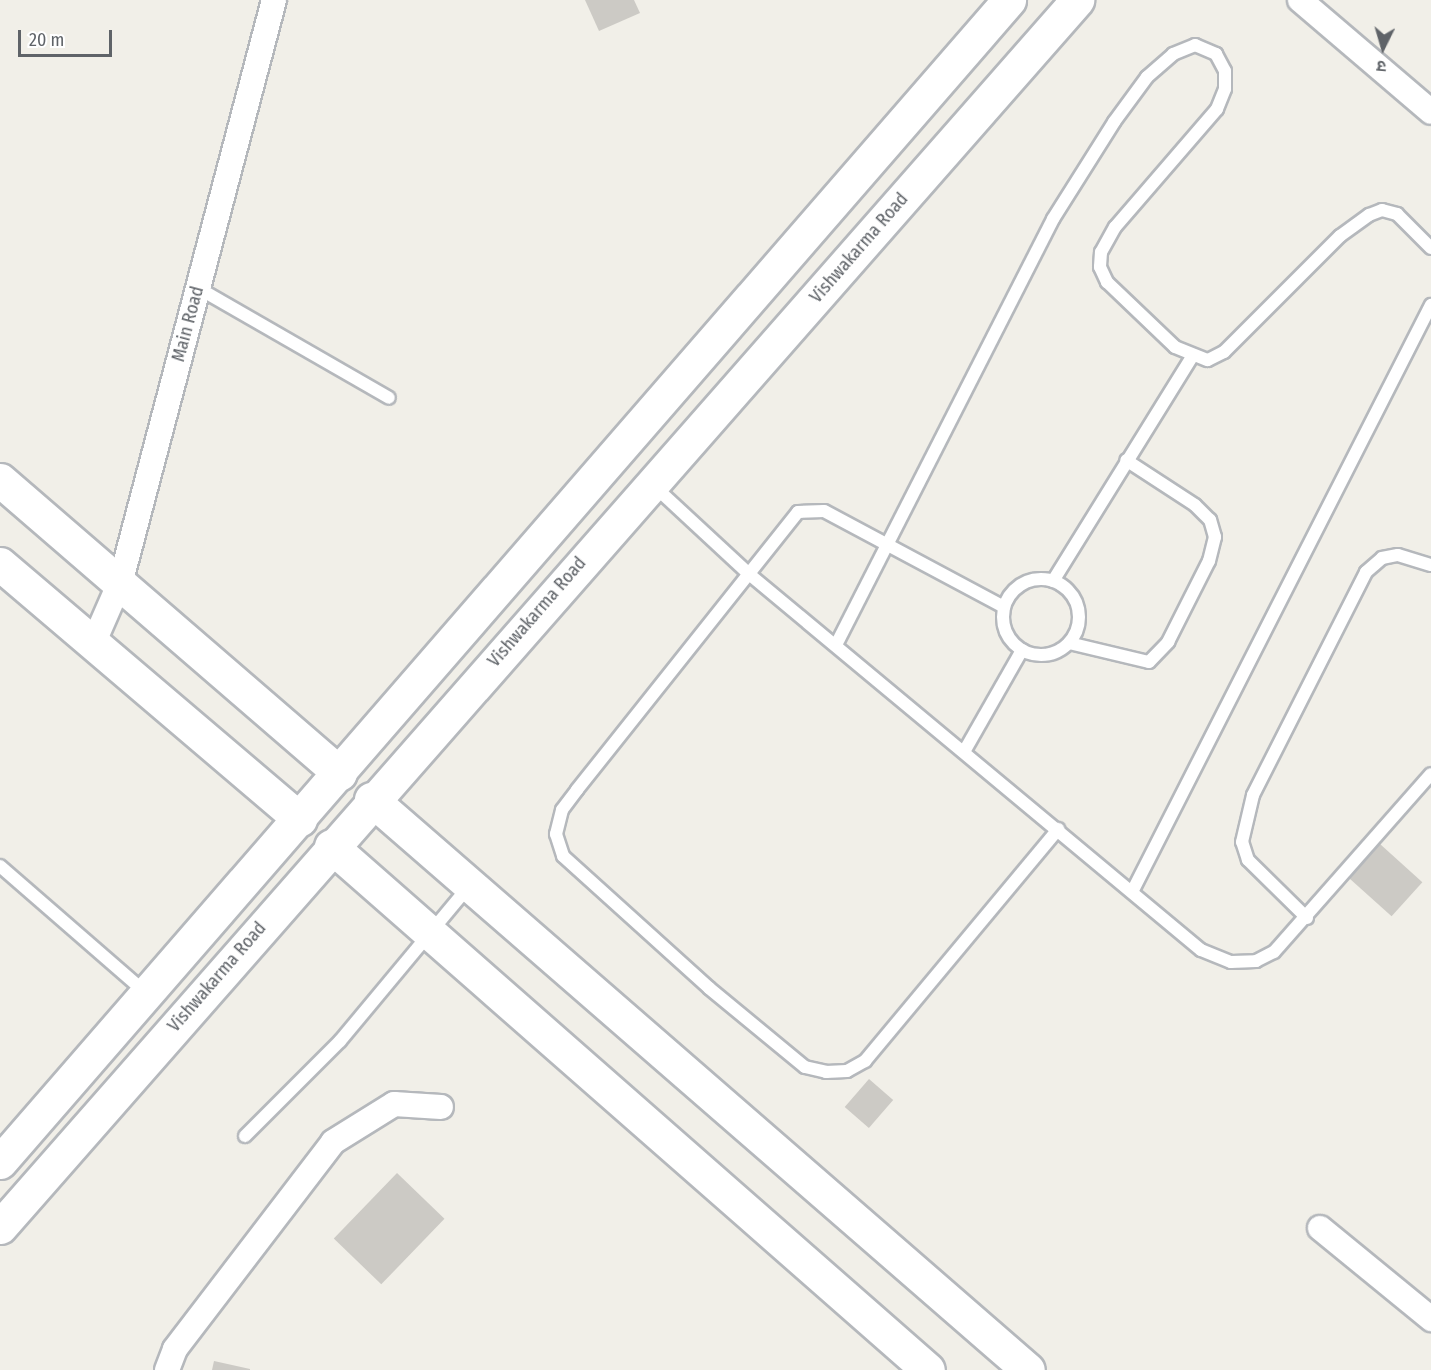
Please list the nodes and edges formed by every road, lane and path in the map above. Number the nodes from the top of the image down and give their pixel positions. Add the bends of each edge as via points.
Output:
1 (274, 0) edge
2 (1009, 0) edge
3 (1077, 0) edge
4 (1300, 0) edge
5 (1431, 112) edge
6 (1431, 248) edge
7 (198, 288) junction
8 (1431, 305) edge
9 (1192, 357) junction
10 (389, 398) dead end
11 (1126, 460) junction
12 (0, 480) edge
13 (651, 483) junction
14 (889, 545) junction
15 (0, 564) edge
16 (1431, 565) edge
17 (749, 574) junction
18 (121, 580) junction
19 (1053, 580) junction
20 (1004, 607) junction
21 (1069, 643) junction
22 (93, 644) junction
23 (836, 645) junction
24 (1022, 650) junction
25 (965, 750) junction
26 (340, 773) junction
27 (1431, 774) edge
28 (371, 799) junction
29 (300, 819) junction
30 (1058, 829) junction
31 (331, 846) junction
32 (1, 868) edge
33 (470, 885) junction
34 (1132, 892) junction
35 (1307, 918) junction
36 (430, 933) junction
37 (145, 992) junction
38 (441, 1107) dead end
39 (245, 1136) dead end
40 (0, 1162) edge
41 (0, 1227) edge
42 (1320, 1228) dead end
43 (1431, 1319) edge
44 (167, 1370) edge
45 (928, 1370) edge
46 (1028, 1370) edge

1 - 7 street, Main Road
2 - 26 main road
3 - 13 main road, Vishwakarma Road
4 - 5 street
6 - 9 lane via 1397,213 1382,210 1369,215 1340,236 1224,352 1208,360
7 - 10 lane
7 - 18 street, Main Road
8 - 34 lane
9 - 11 lane
9 - 14 lane via 1149,324 1107,282 1100,267 1101,252 1115,227 1217,109 1225,71 1216,54 1195,45 1173,54 1147,78 1053,219
11 - 19 lane
11 - 21 lane via 1195,505 1210,520 1215,537 1209,561 1168,642 1149,662
12 - 18 main road
13 - 17 lane
13 - 28 main road, Vishwakarma Road
14 - 17 lane via 824,511 808,508 788,521
14 - 20 lane
14 - 23 lane
15 - 22 main road
16 - 35 lane via 1398,555 1382,558 1366,572 1252,795 1242,842 1248,860
17 - 23 lane
17 - 30 lane via 562,810 556,834 563,856 805,1067 847,1071 865,1061
18 - 22 street, Main Road
18 - 26 main road
19 - 20 lane via 1023,583
19 - 21 lane via 1073,596 1078,608 1079,620
20 - 24 lane via 1005,631
21 - 24 lane via 1047,654
22 - 29 main road
23 - 25 lane
24 - 25 lane
25 - 30 lane
26 - 29 main road
27 - 35 lane
28 - 31 main road, Vishwakarma Road
28 - 33 main road
29 - 37 main road
30 - 34 lane
31 - 36 main road
31 - 41 main road, Vishwakarma Road
32 - 37 lane
33 - 36 lane
33 - 46 main road
34 - 35 lane via 1202,950 1231,962 1257,961 1274,952
36 - 39 lane via 340,1041
36 - 45 main road
37 - 40 main road
38 - 44 street via 394,1104 333,1142 175,1349
42 - 43 street

